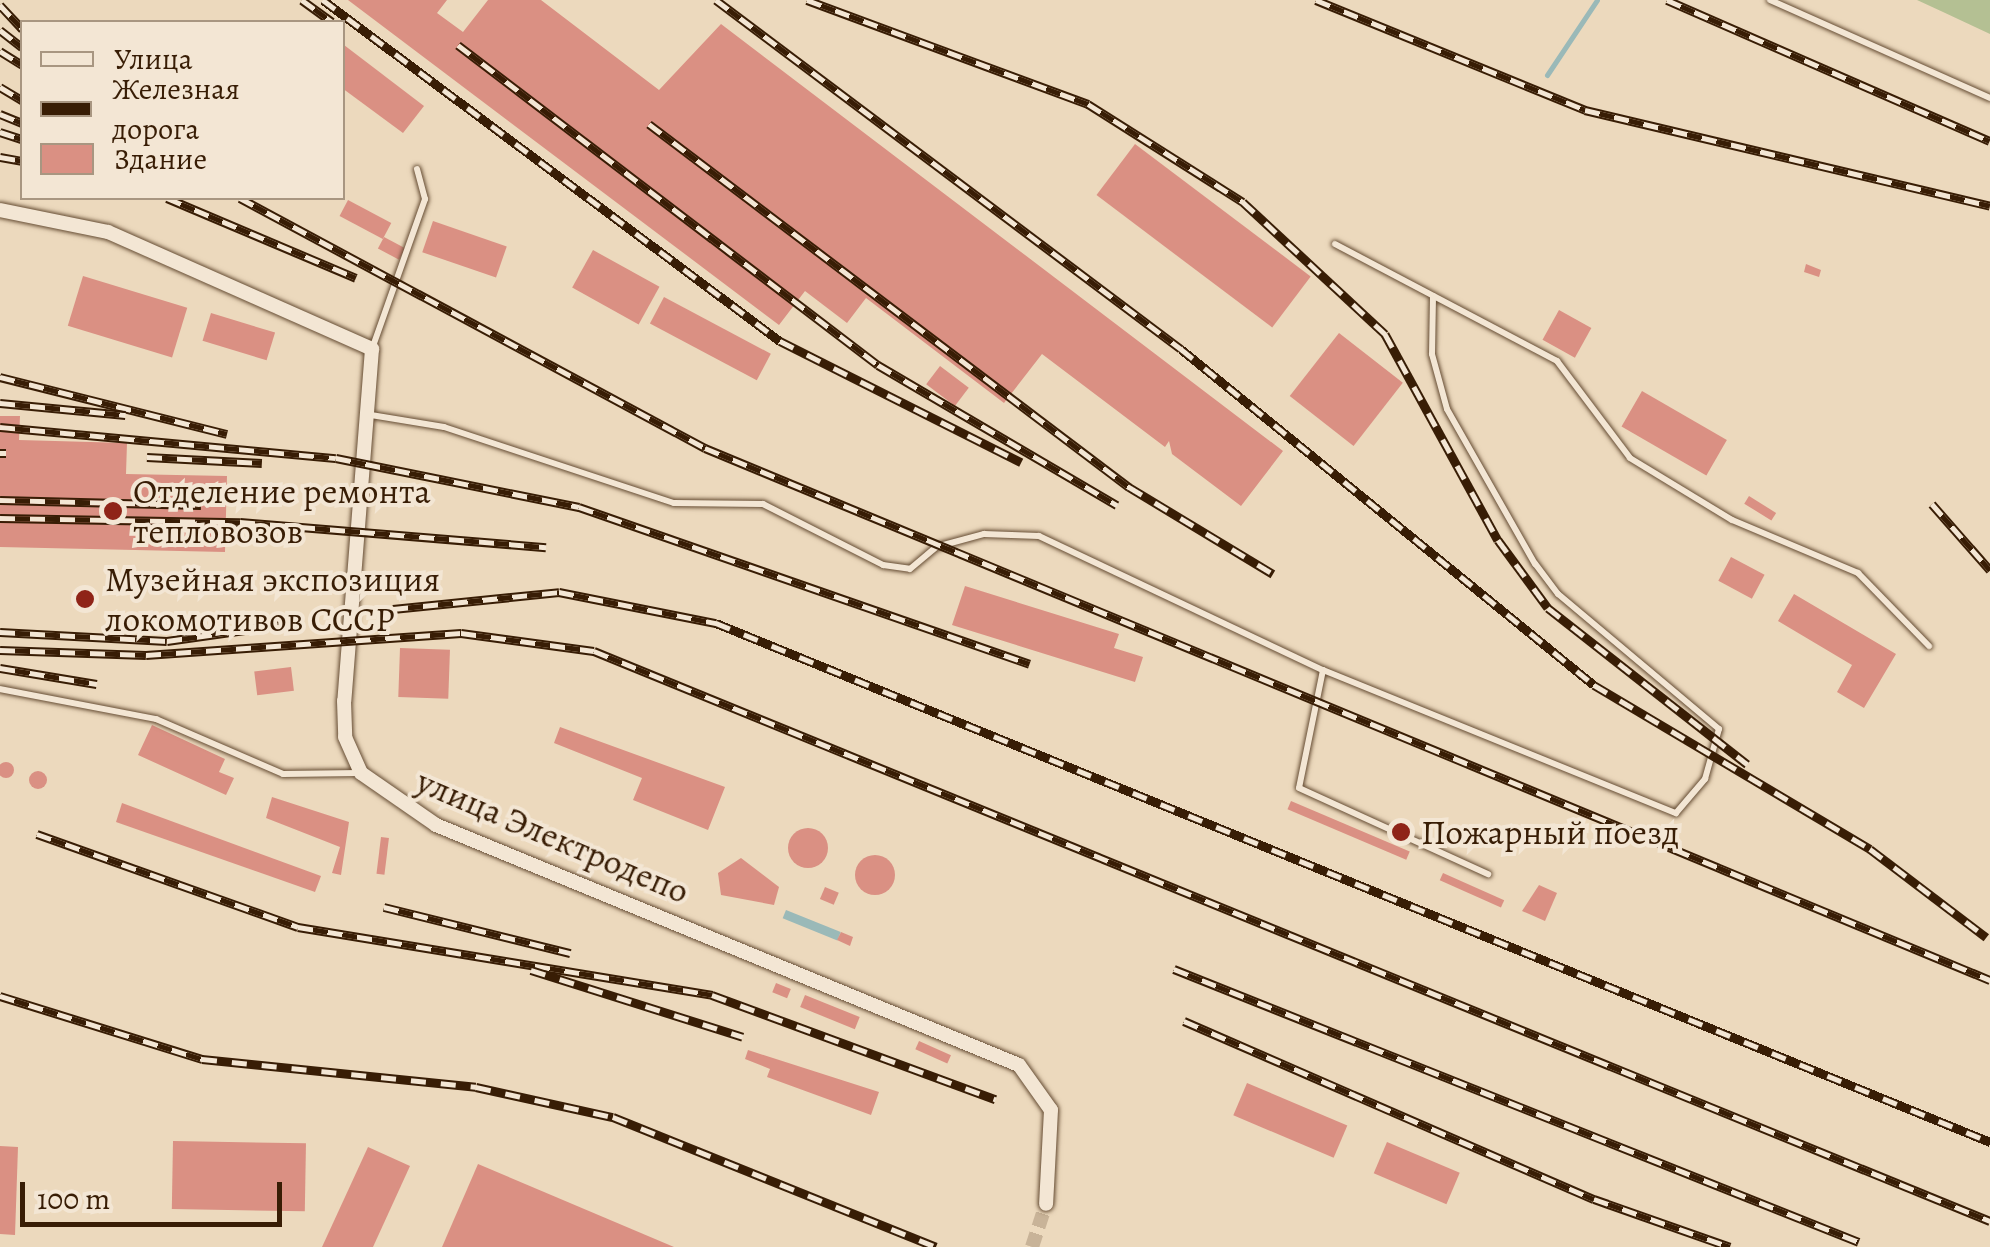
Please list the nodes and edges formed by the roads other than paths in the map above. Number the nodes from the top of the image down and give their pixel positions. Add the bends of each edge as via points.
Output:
1 (1770, 0) edge
2 (1990, 98) edge
3 (417, 168) dead end
4 (0, 210) edge
5 (1335, 244) dead end
6 (1433, 296) junction
7 (372, 350) junction
8 (371, 415) junction
9 (1929, 646) dead end
10 (1323, 670) junction
11 (0, 689) edge
12 (360, 772) junction
13 (1488, 874) dead end
14 (1046, 1204) tunnel mouth

1 - 2 lane
3 - 7 lane via 425,199
4 - 7 street via 108,232
5 - 6 lane
6 - 9 lane via 1557,361 1630,458 1732,520 1858,573
6 - 10 lane via 1432,354 1447,408 1524,548 1558,594 1707,712 1720,745 1688,806 1668,813
7 - 8 street
8 - 10 lane via 444,427 674,502 763,504 883,565 910,569 936,547 984,534 1039,536
8 - 12 street via 344,701 345,737
10 - 13 lane via 1298,788
11 - 12 lane via 156,719 282,774
12 - 14 street, улица Электродепо via 436,825 1019,1065 1051,1110

